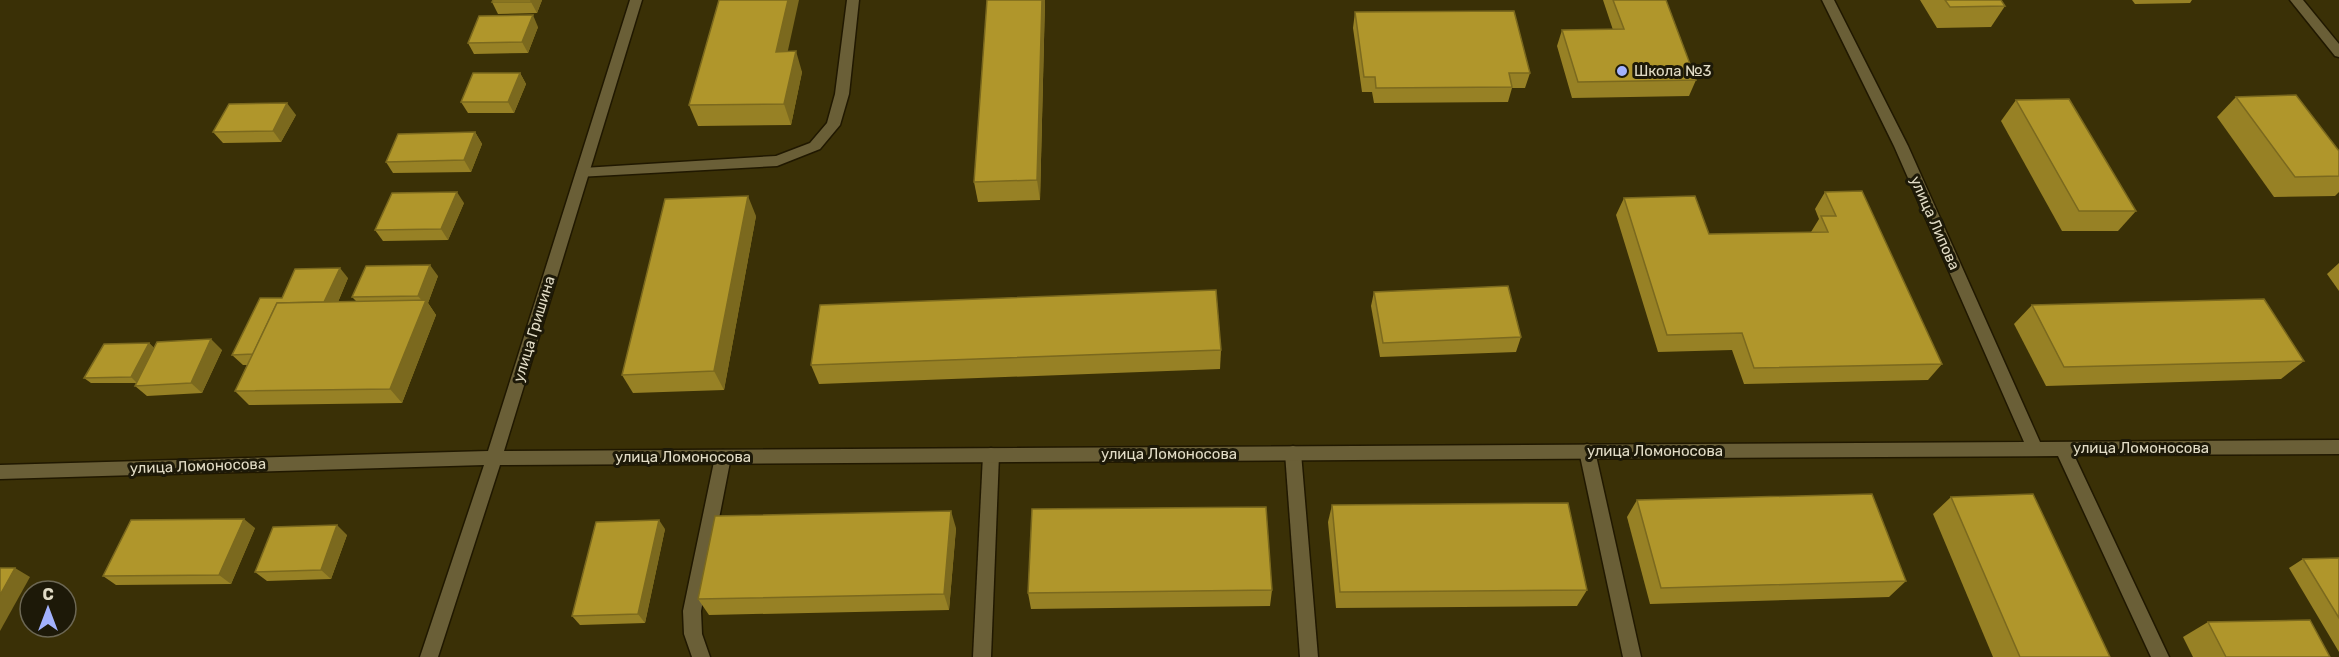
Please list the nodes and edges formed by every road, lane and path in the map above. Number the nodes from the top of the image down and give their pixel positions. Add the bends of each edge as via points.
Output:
1 (636, 0) edge
2 (853, 0) edge
3 (1828, 0) edge
4 (2296, 0) edge
5 (2339, 53) edge
6 (582, 173) junction
7 (2339, 447) edge
8 (2062, 448) junction
9 (2035, 449) junction
10 (1587, 451) junction
11 (1293, 453) junction
12 (991, 455) junction
13 (723, 457) junction
14 (494, 458) junction
15 (0, 472) edge
16 (429, 657) edge
17 (701, 657) edge
18 (982, 657) edge
19 (1309, 657) edge
20 (1632, 657) edge
21 (2160, 657) edge

1 - 6 street, улица Гришина
2 - 6 street via 842,94 833,125 815,146 777,161
3 - 9 street, улица Липова via 1901,146
4 - 5 street
6 - 14 street, улица Гришина
7 - 8 street, улица Ломоносова
8 - 9 street, улица Ломоносова
8 - 21 street
9 - 10 street, улица Ломоносова
10 - 11 street, улица Ломоносова
10 - 20 street
11 - 12 street, улица Ломоносова
11 - 19 street
12 - 13 street, улица Ломоносова
12 - 18 street
13 - 14 street, улица Ломоносова
13 - 17 street via 692,611 693,634
14 - 15 street, улица Ломоносова
14 - 16 street, улица Гришина

